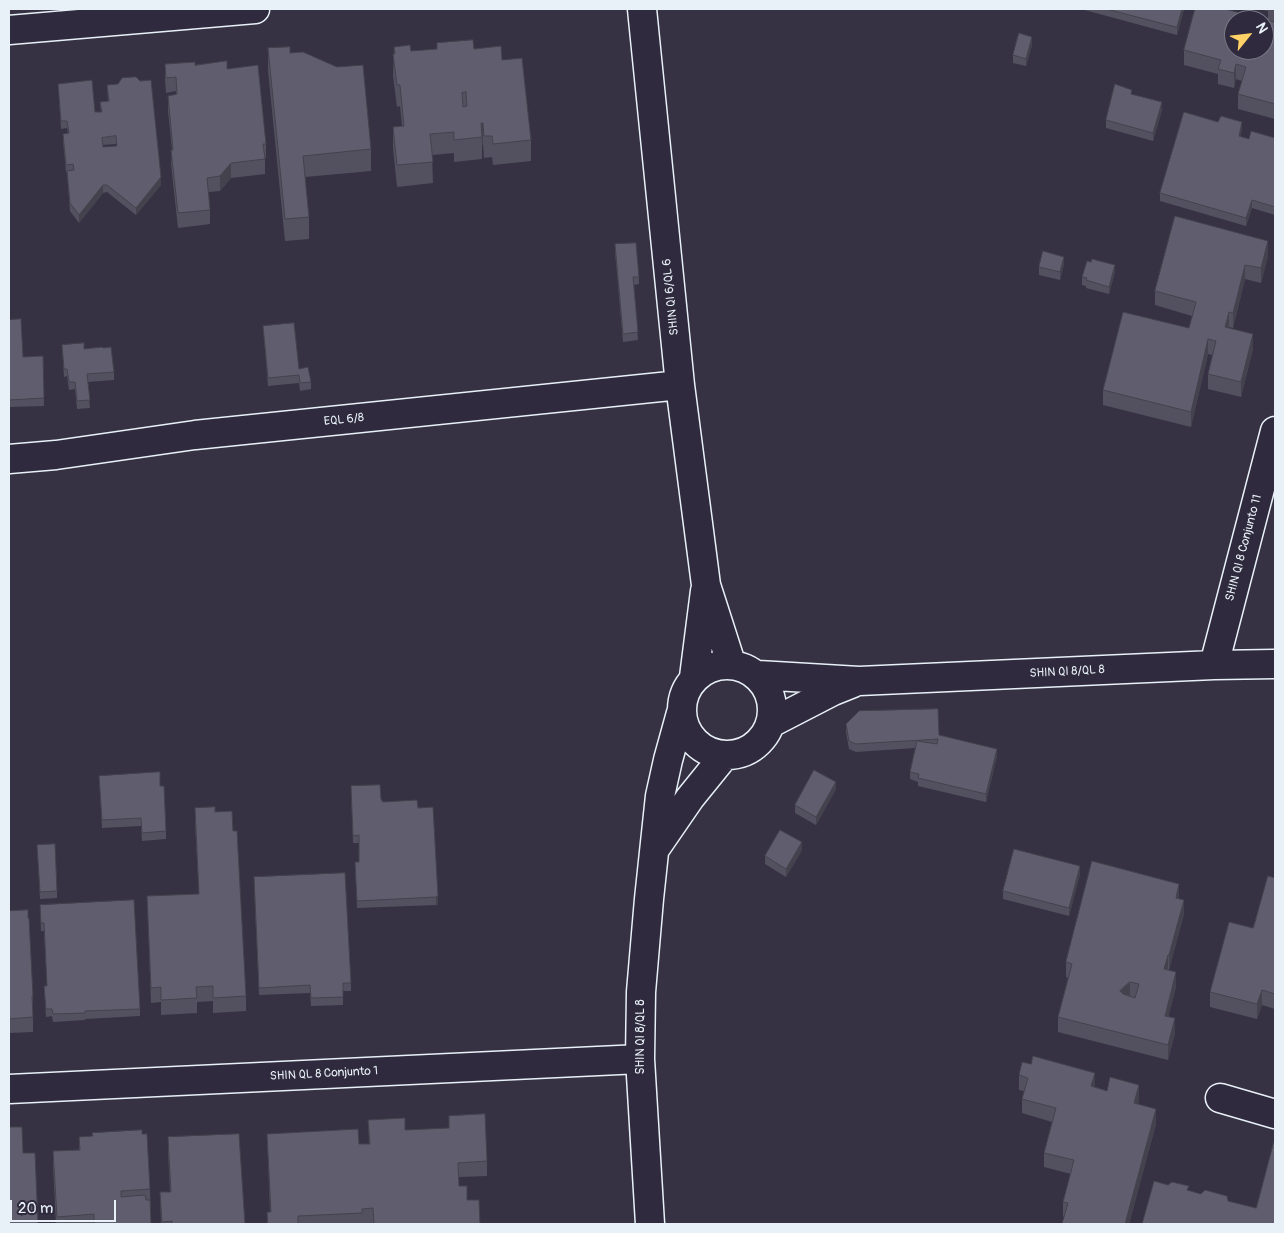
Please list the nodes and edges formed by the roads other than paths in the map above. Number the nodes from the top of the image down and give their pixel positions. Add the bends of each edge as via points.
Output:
1 (255, 9) edge
2 (642, 9) edge
3 (9, 30) edge
4 (680, 386) junction
5 (1275, 431) edge
6 (9, 459) edge
7 (706, 585) junction
8 (731, 663) junction
9 (1275, 664) edge
10 (1214, 665) junction
11 (758, 675) junction
12 (694, 677) junction
13 (859, 681) junction
14 (681, 714) junction
15 (771, 723) junction
16 (724, 756) junction
17 (654, 849) junction
18 (640, 1059) junction
19 (9, 1089) edge
20 (1220, 1098) dead end
21 (1275, 1114) edge
22 (650, 1224) edge

1 - 3 street
2 - 4 street, SHIN QI 6/QL 6
4 - 6 street, EQL 6/8 via 195,435
4 - 7 street, SHIN QI 6/QL 6
5 - 10 street, SHIN QI 8 Conjunto 11
7 - 8 street, SHIN QI 6/QL 6
7 - 12 street, SHIN QI 6/QL 6
8 - 11 street
8 - 12 street via 711,666
9 - 10 street, SHIN QI 8/QL 8
10 - 13 street, SHIN QI 8/QL 8
11 - 13 street, SHIN QI 8/QL 8
11 - 15 street via 772,698
12 - 14 street via 683,694
13 - 15 street, SHIN QI 8/QL 8
14 - 16 street via 688,734 703,750
14 - 17 street, SHIN QI 8/QL 8 via 660,796
15 - 16 street via 761,741 745,752
16 - 17 street, SHIN QI 8/QL 8
17 - 18 street, SHIN QI 8/QL 8 via 641,992
18 - 19 street, SHIN QL 8 Conjunto 1
18 - 22 street, SHIN QI 8/QL 8
20 - 21 street

